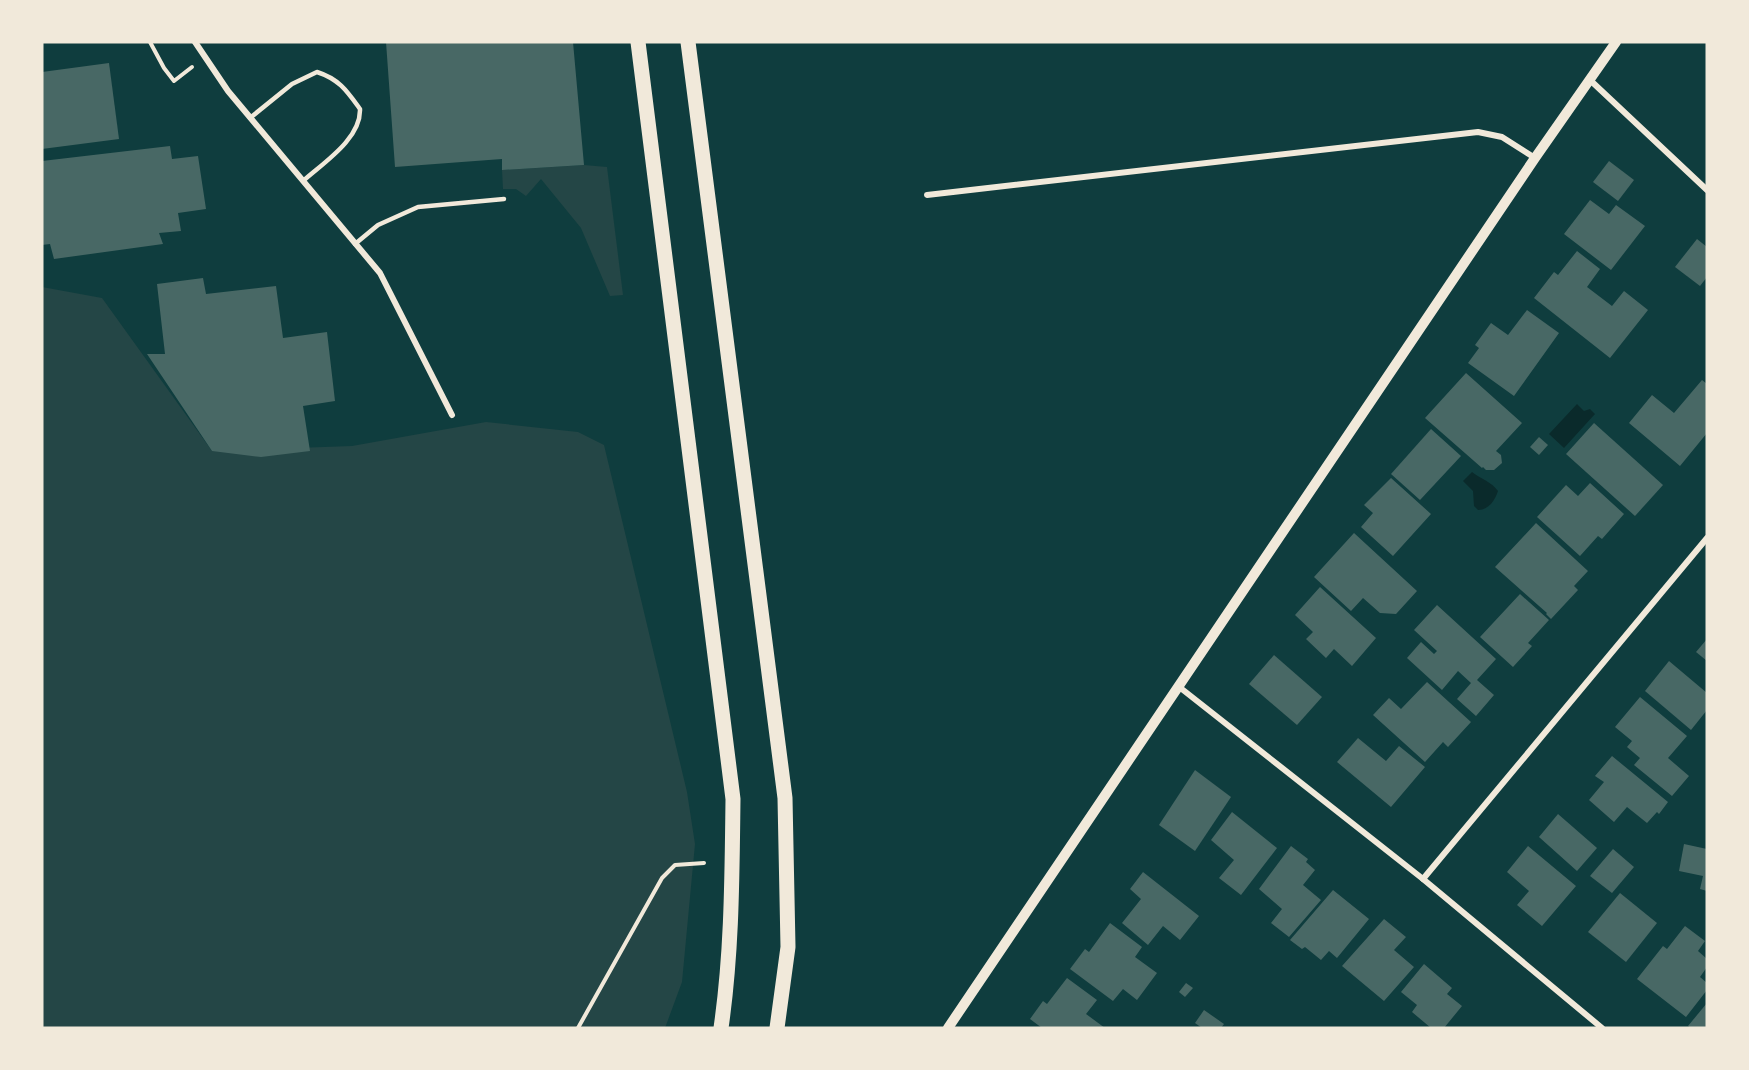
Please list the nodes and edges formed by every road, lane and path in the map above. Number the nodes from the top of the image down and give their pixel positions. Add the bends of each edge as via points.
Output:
1 (150, 42) edge
2 (195, 42) edge
3 (638, 42) edge
4 (688, 42) edge
5 (1616, 42) edge
6 (204, 57) junction
7 (1590, 80) junction
8 (250, 118) junction
9 (1535, 158) junction
10 (303, 181) junction
11 (1707, 190) edge
12 (927, 195) dead end
13 (504, 199) dead end
14 (355, 244) junction
15 (452, 415) dead end
16 (1707, 537) edge
17 (1177, 686) junction
18 (704, 863) dead end
19 (1424, 879) junction
20 (578, 1028) edge
21 (721, 1028) edge
22 (777, 1028) edge
23 (948, 1028) edge
24 (1602, 1028) edge

1 - 6 path via 174,81
2 - 6 street
3 - 21 main road via 733,799 731,924
4 - 22 main road via 785,798 788,947
5 - 7 street
6 - 8 street
7 - 9 street
7 - 11 street
8 - 10 street
8 - 10 lane via 292,84 317,72 330,76 345,89 360,109 358,127
9 - 12 street via 1502,137 1479,132
9 - 17 street
10 - 14 street
13 - 14 lane via 418,207 378,225
14 - 15 street via 380,273
16 - 19 street
17 - 19 street
17 - 23 street
18 - 20 path via 675,865 662,878
19 - 24 street

